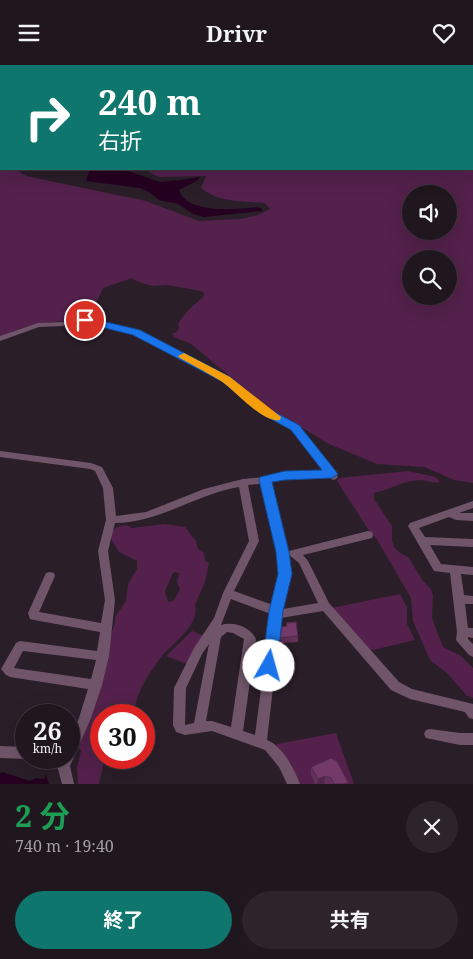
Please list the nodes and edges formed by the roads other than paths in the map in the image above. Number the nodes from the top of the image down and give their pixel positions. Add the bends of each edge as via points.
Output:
1 (0, 339) edge
2 (0, 454) edge
3 (265, 480) junction
4 (243, 482) junction
5 (473, 504) edge
6 (450, 513) junction
7 (473, 517) edge
8 (111, 520) junction
9 (368, 535) dead end
10 (421, 541) junction
11 (473, 543) edge
12 (282, 552) junction
13 (296, 555) junction
14 (455, 570) junction
15 (473, 571) edge
16 (50, 576) dead end
17 (228, 593) junction
18 (458, 599) junction
19 (473, 600) edge
20 (325, 606) junction
21 (276, 613) junction
22 (107, 629) junction
23 (468, 632) edge
24 (473, 652) edge
25 (103, 656) junction
26 (96, 685) junction
27 (473, 714) edge
28 (199, 727) junction
29 (80, 729) edge
30 (430, 734) dead end
31 (236, 735) junction
32 (473, 739) edge
33 (260, 743) junction
34 (0, 752) edge
35 (15, 753) edge
36 (67, 769) edge
37 (68, 784) edge
38 (294, 784) edge

1 - 3 street via 38,325 85,320 136,332 226,380 264,411 295,428 332,475 285,476
2 - 8 street via 83,464 99,469 108,489
3 - 4 street
3 - 12 street
4 - 8 street via 207,491 138,517
4 - 17 street via 254,541
5 - 6 street
6 - 7 street
6 - 10 street via 412,526
8 - 22 street via 102,551 110,600
9 - 13 street
10 - 11 street
10 - 14 street via 438,568
12 - 13 street
12 - 21 street via 285,574
13 - 20 street via 303,561
14 - 15 street
14 - 18 street
16 - 22 street via 34,616
17 - 21 street
17 - 28 street via 219,619 198,651 178,692 180,728
18 - 19 street
18 - 23 street
20 - 21 street
20 - 27 street via 401,691 469,708
21 - 33 street
22 - 25 street
23 - 24 street via 462,640
25 - 26 street
25 - 26 street via 20,646 8,669 10,672
26 - 29 street
28 - 31 street via 212,726
28 - 31 street via 216,635 229,627 250,639
30 - 32 street
31 - 33 street
33 - 38 street via 276,753
34 - 35 street
36 - 37 street

